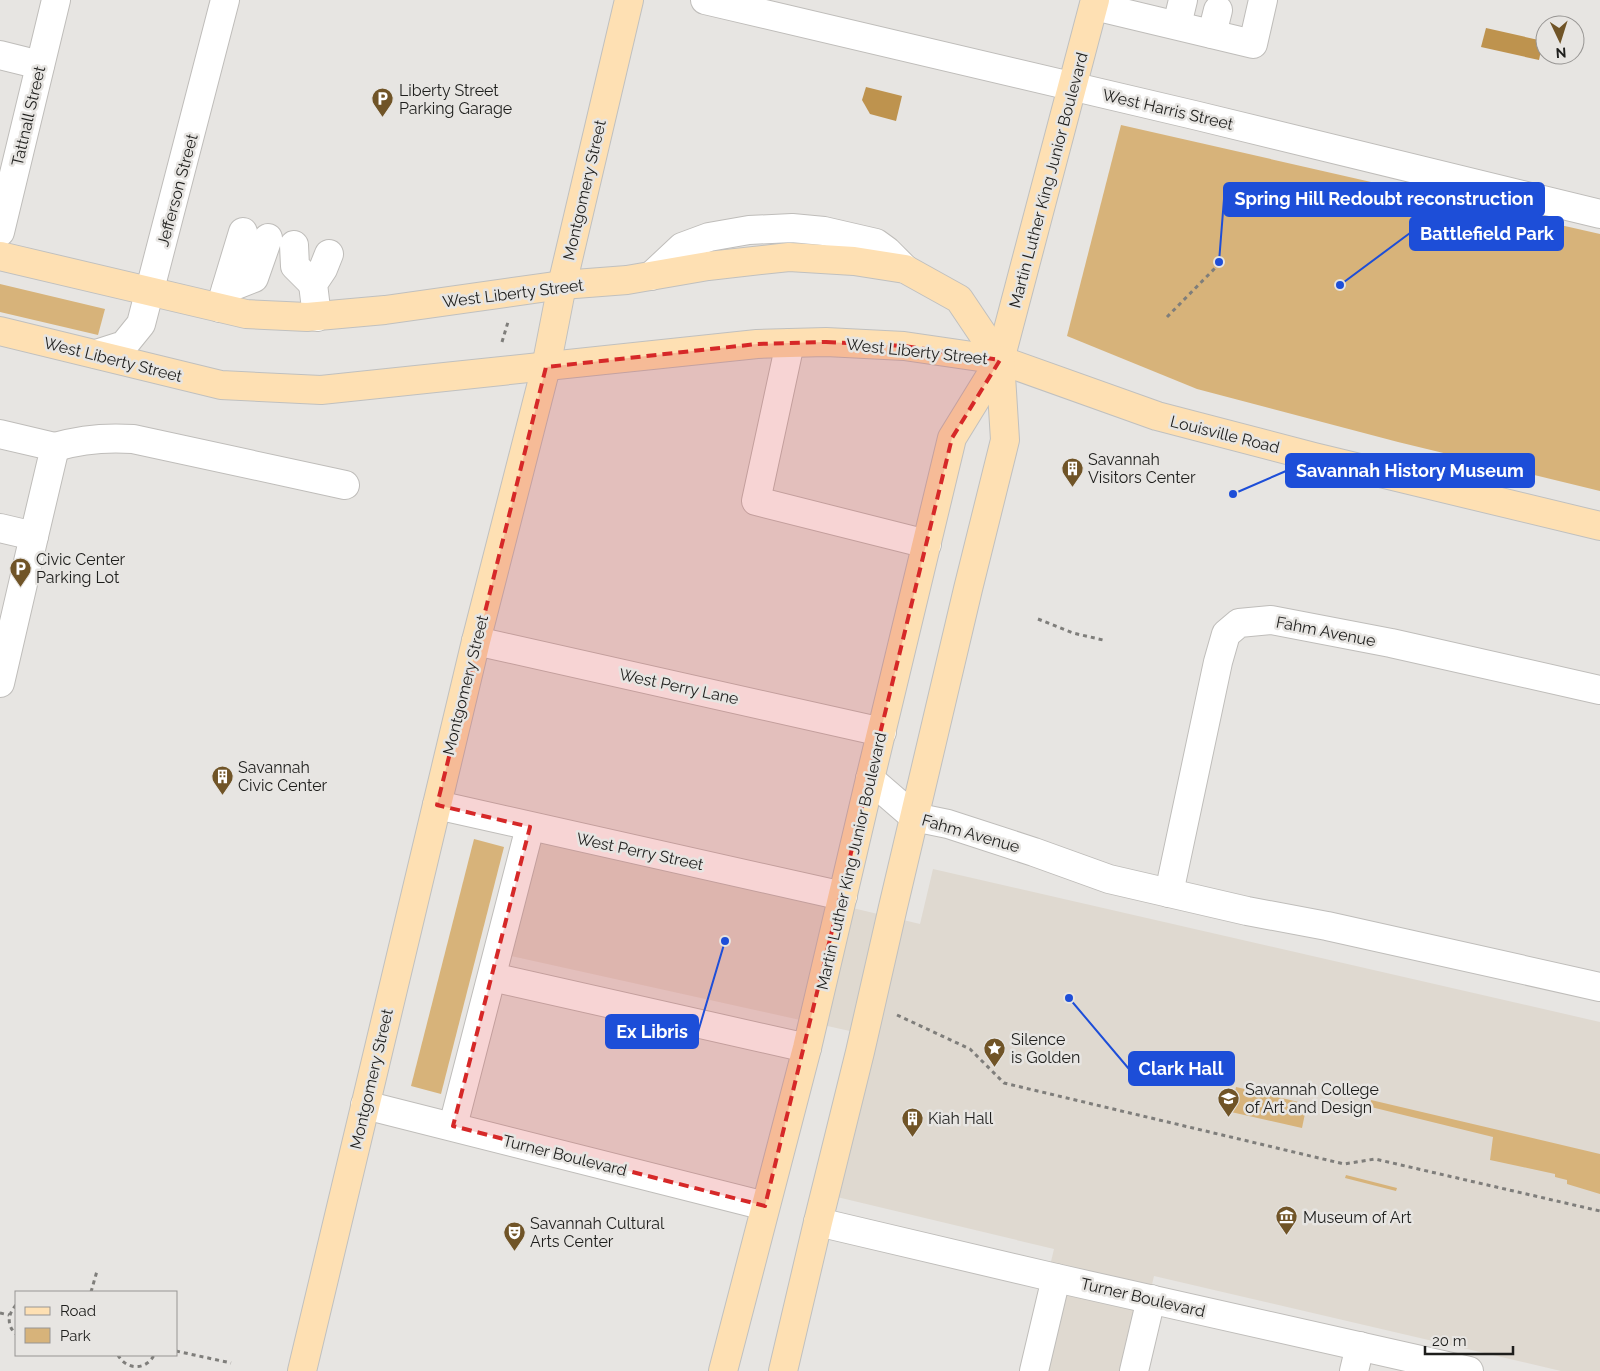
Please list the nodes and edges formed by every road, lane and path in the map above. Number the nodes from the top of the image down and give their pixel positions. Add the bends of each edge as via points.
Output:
1 (56, 0) edge
2 (225, 0) edge
3 (629, 0) edge
4 (705, 0) edge
5 (1263, 0) edge
6 (1094, 3) edge
7 (1180, 13) edge
8 (0, 55) edge
9 (40, 65) junction
10 (1072, 86) junction
11 (1600, 214) edge
12 (0, 232) edge
13 (256, 235) dead end
14 (294, 245) dead end
15 (329, 254) dead end
16 (0, 256) edge
17 (1221, 262) dead end
18 (313, 284) junction
19 (562, 286) junction
20 (150, 292) junction
21 (223, 299) junction
22 (510, 316) dead end
23 (317, 317) junction
24 (1167, 317) dead end
25 (0, 331) edge
26 (790, 343) junction
27 (501, 349) dead end
28 (96, 354) junction
29 (1000, 360) junction
30 (546, 367) junction
31 (0, 434) edge
32 (55, 447) junction
33 (345, 485) dead end
34 (1600, 526) edge
35 (0, 528) edge
36 (34, 536) junction
37 (927, 544) junction
38 (1038, 619) dead end
39 (1103, 640) dead end
40 (476, 641) junction
41 (0, 683) edge
42 (1600, 690) edge
43 (882, 732) junction
44 (870, 779) junction
45 (437, 805) junction
46 (914, 817) junction
47 (530, 827) junction
48 (1169, 893) junction
49 (842, 896) junction
50 (492, 977) junction
51 (1600, 987) edge
52 (892, 1013) dead end
53 (807, 1048) junction
54 (365, 1105) junction
55 (454, 1126) junction
56 (765, 1206) junction
57 (1600, 1211) edge
58 (818, 1222) junction
59 (96, 1271) dead end
60 (1056, 1278) junction
61 (91, 1291) edge
62 (1151, 1299) junction
63 (15, 1306) edge
64 (0, 1313) edge
65 (9, 1315) junction
66 (15, 1333) edge
67 (178, 1351) edge
68 (119, 1356) edge
69 (153, 1356) edge
70 (1357, 1358) edge
71 (231, 1362) dead end
72 (302, 1371) edge
73 (723, 1371) edge
74 (783, 1371) edge
75 (1034, 1371) edge
76 (1134, 1371) edge
77 (1469, 1371) edge

1 - 9 street, Tattnall Street
2 - 20 street, Jefferson Street
3 - 19 main road, Montgomery Street
4 - 10 street, West Harris Street
5 - 7 street via 1253,44 1215,22
6 - 7 street
6 - 10 main road, Martin Luther King Junior Boulevard
8 - 9 street
9 - 12 street, Tattnall Street
10 - 11 street, West Harris Street
10 - 29 main road, Martin Luther King Junior Boulevard
13 - 21 street
14 - 18 street via 295,266
15 - 18 street
16 - 20 main road, West Liberty Street
17 - 24 path
18 - 23 street
19 - 23 main road, West Liberty Street
19 - 29 main road, West Liberty Street via 789,257 854,261 905,269 959,299
19 - 30 main road, Montgomery Street
20 - 21 main road, West Liberty Street
20 - 28 street, Jefferson Street via 141,324 124,345
21 - 23 main road, West Liberty Street via 246,314
22 - 27 path
25 - 28 main road, West Liberty Street
26 - 29 main road, West Liberty Street via 904,346
26 - 30 main road, West Liberty Street
26 - 37 street via 756,501
28 - 30 main road, West Liberty Street via 221,385 321,390
29 - 34 main road, Louisville Road via 1157,416
29 - 37 main road, Martin Luther King Junior Boulevard via 952,438
29 - 46 main road, Martin Luther King Junior Boulevard via 1006,440
30 - 40 main road, Montgomery Street
31 - 32 street
32 - 33 street via 80,440 133,439
32 - 36 street
35 - 36 street
36 - 41 street
37 - 43 main road, Martin Luther King Junior Boulevard
38 - 39 path
40 - 43 street, West Perry Lane
40 - 45 main road, Montgomery Street
42 - 48 street, Fahm Avenue via 1271,620 1239,623 1226,634 1218,662
43 - 44 main road, Martin Luther King Junior Boulevard
44 - 46 street, Fahm Avenue
44 - 49 main road, Martin Luther King Junior Boulevard
45 - 47 street, West Perry Street
45 - 54 main road, Montgomery Street
46 - 48 street, Fahm Avenue via 948,824 1109,879
46 - 58 main road, Martin Luther King Junior Boulevard
47 - 49 street, West Perry Street
47 - 50 street
48 - 51 street, Fahm Avenue
49 - 53 main road, Martin Luther King Junior Boulevard
50 - 53 street
50 - 55 street
52 - 57 path via 970,1049 1004,1082 1344,1164 1375,1159
53 - 56 main road, Martin Luther King Junior Boulevard
54 - 55 street, Turner Boulevard
54 - 72 main road, Montgomery Street
55 - 56 street, Turner Boulevard
56 - 73 main road, Martin Luther King Junior Boulevard
58 - 60 street, Turner Boulevard
58 - 74 main road, Martin Luther King Junior Boulevard
59 - 61 path
60 - 62 street, Turner Boulevard
60 - 75 street
62 - 70 street, Turner Boulevard
62 - 76 street
63 - 65 path
64 - 65 path
65 - 66 path via 10,1327
67 - 71 path
68 - 69 path via 123,1362 135,1367 147,1364
70 - 77 street, Turner Boulevard

